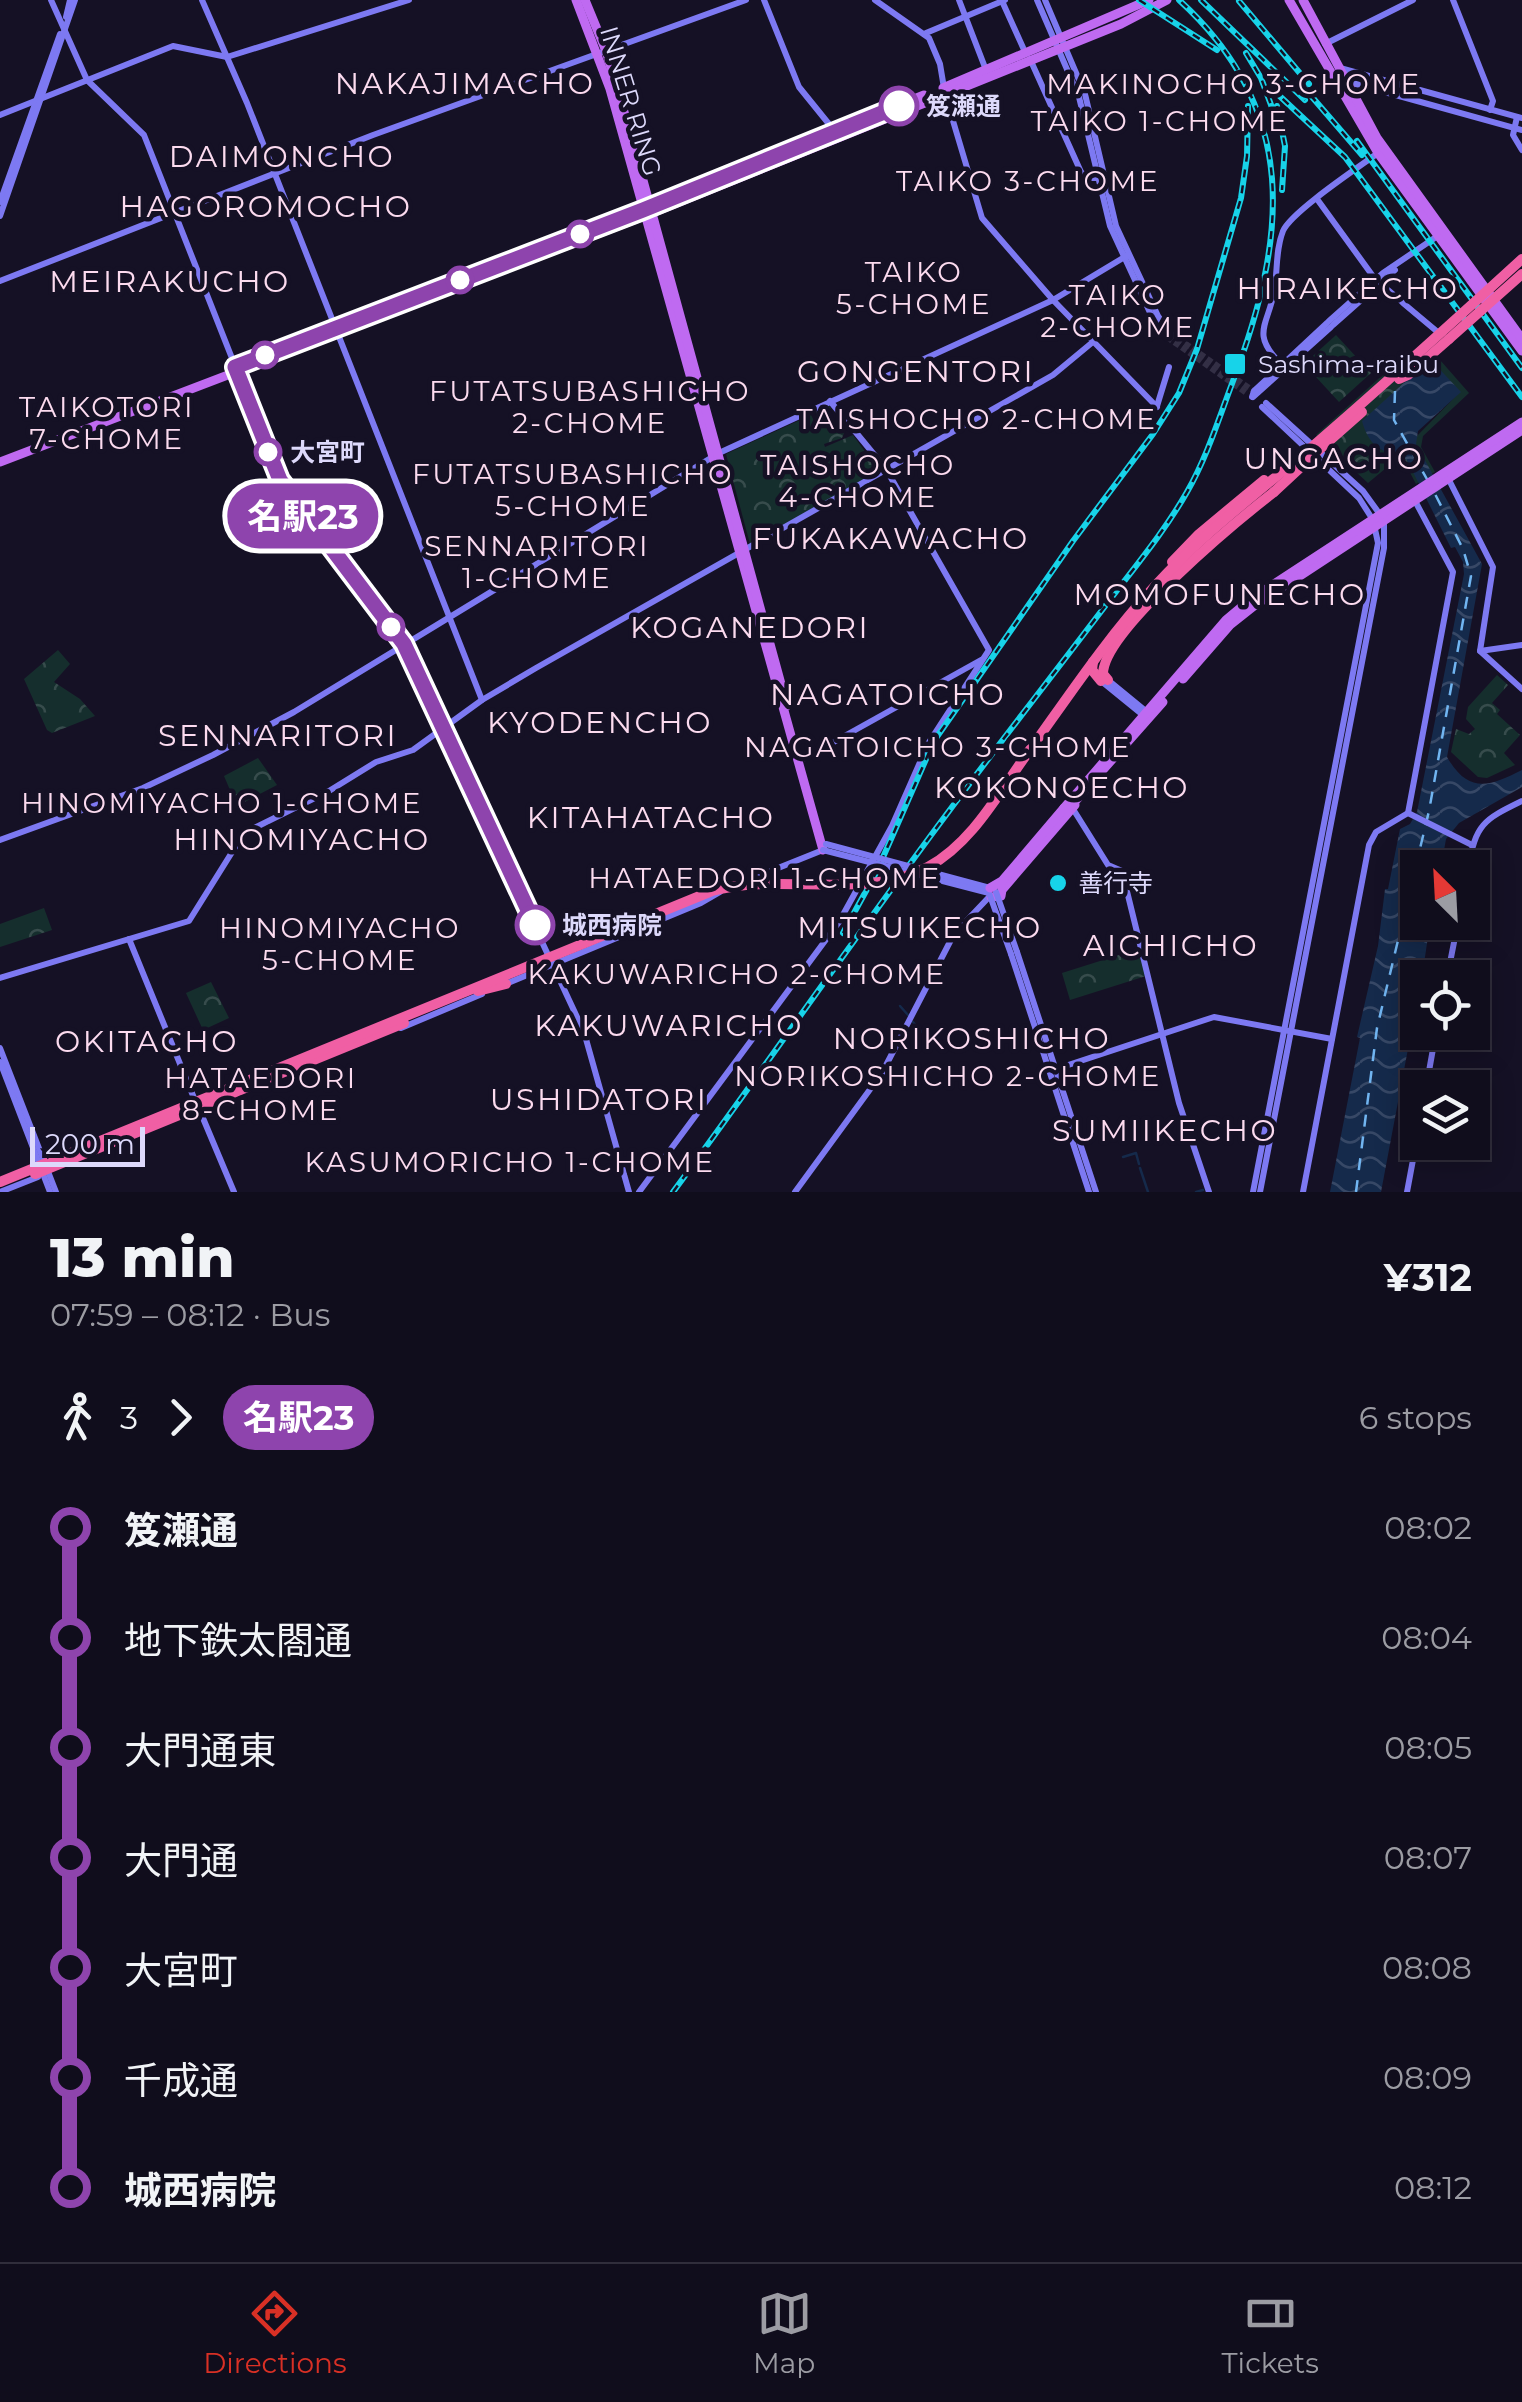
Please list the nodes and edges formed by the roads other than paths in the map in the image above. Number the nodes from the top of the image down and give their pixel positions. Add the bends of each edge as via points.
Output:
1 (52, 0) edge
2 (73, 0) edge
3 (202, 0) edge
4 (409, 0) edge
5 (576, 0) edge
6 (585, 0) edge
7 (746, 0) edge
8 (764, 0) edge
9 (875, 0) edge
10 (958, 0) edge
11 (1004, 0) edge
12 (1037, 0) edge
13 (1045, 0) edge
14 (1149, 0) edge
15 (1167, 0) edge
16 (1288, 0) edge
17 (1303, 0) edge
18 (1413, 0) edge
19 (1454, 0) edge
20 (965, 16) junction
21 (64, 29) junction
22 (926, 33) junction
23 (1061, 43) junction
24 (1326, 43) junction
25 (603, 52) junction
26 (1028, 56) junction
27 (227, 57) junction
28 (986, 70) junction
29 (1336, 72) junction
30 (87, 80) junction
31 (1346, 82) junction
32 (945, 90) junction
33 (38, 100) junction
34 (1490, 110) junction
35 (0, 115) edge
36 (1519, 117) edge
37 (1518, 129) edge
38 (837, 134) junction
39 (1522, 150) edge
40 (1378, 153) junction
41 (275, 174) junction
42 (1099, 178) junction
43 (1318, 199) junction
44 (0, 202) edge
45 (647, 211) junction
46 (175, 214) junction
47 (0, 216) edge
48 (1439, 233) junction
49 (1126, 257) junction
50 (1522, 260) edge
51 (1522, 274) edge
52 (1377, 281) junction
53 (0, 282) edge
54 (1053, 300) junction
55 (337, 330) junction
56 (1168, 335) tunnel mouth
57 (1522, 339) edge
58 (1446, 340) dead end
59 (1094, 341) junction
60 (1522, 350) edge
61 (1279, 362) dead end
62 (1169, 368) dead end
63 (236, 369) junction
64 (1396, 377) junction
65 (830, 402) junction
66 (1522, 422) edge
67 (1522, 430) edge
68 (1318, 447) junction
69 (715, 455) junction
70 (0, 459) edge
71 (886, 470) junction
72 (1442, 480) junction
73 (1417, 495) junction
74 (1378, 520) junction
75 (742, 552) junction
76 (1164, 581) dead end
77 (448, 617) junction
78 (404, 644) junction
79 (1522, 645) edge
80 (1480, 651) junction
81 (981, 660) junction
82 (1104, 680) joint
83 (1522, 689) edge
84 (482, 700) junction
85 (1147, 715) junction
86 (443, 728) junction
87 (1052, 734) dead end
88 (805, 758) dead end
89 (1077, 796) junction
90 (1522, 801) edge
91 (1068, 809) junction
92 (1411, 815) junction
93 (0, 840) edge
94 (1472, 845) junction
95 (823, 846) junction
96 (1471, 850) edge
97 (762, 872) junction
98 (994, 890) junction
99 (128, 939) junction
100 (548, 954) junction
101 (553, 964) junction
102 (0, 978) edge
103 (506, 984) junction
104 (1288, 1031) junction
105 (1162, 1034) junction
106 (1332, 1038) junction
107 (0, 1048) edge
108 (0, 1062) edge
109 (277, 1064) junction
110 (1052, 1070) junction
111 (199, 1105) junction
112 (1413, 1160) edge
113 (42, 1162) junction
114 (47, 1173) junction
115 (14, 1176) junction
116 (0, 1185) edge
117 (53, 1192) edge
118 (234, 1192) edge
119 (629, 1192) edge
120 (639, 1192) edge
121 (794, 1192) edge
122 (1092, 1192) edge
123 (1209, 1192) edge
124 (1257, 1192) edge
125 (1303, 1192) edge
126 (1406, 1192) edge

1 - 21 street
2 - 21 street
3 - 27 street
4 - 27 street
5 - 25 main road, INNER RING
6 - 25 main road, INNER RING
7 - 25 street
8 - 38 street via 799,87
9 - 22 street
10 - 20 street
11 - 20 street
11 - 26 street
12 - 23 street
13 - 23 street
14 - 23 main road
15 - 23 main road
16 - 24 main road
17 - 24 main road
18 - 24 street
19 - 34 street via 1494,100
20 - 22 street
20 - 28 street
21 - 30 street
21 - 33 street
22 - 32 street
23 - 26 main road
23 - 42 street via 1090,110
24 - 29 main road
24 - 29 main road via 1326,65
25 - 41 street
25 - 45 main road, INNER RING
26 - 28 main road
26 - 32 main road
26 - 42 street via 1081,172
27 - 30 street via 172,46
27 - 41 street
28 - 32 main road
29 - 31 main road
29 - 34 street
29 - 40 main road
30 - 33 street
30 - 46 street via 144,135
31 - 37 street
31 - 48 main road
32 - 38 main road
32 - 54 street via 982,218
33 - 35 street
33 - 44 street
33 - 47 street
34 - 36 street
36 - 37 street
37 - 39 street via 1513,135
38 - 45 main road
40 - 43 street
40 - 48 main road
41 - 46 street
41 - 55 street
42 - 49 street via 1104,210
43 - 52 street
43 - 61 street via 1282,234 1262,330
45 - 55 main road
45 - 69 main road, INNER RING
46 - 53 street
46 - 63 street
48 - 52 street
48 - 57 main road
48 - 60 main road
49 - 54 street
49 - 56 street via 1152,319
50 - 64 highway, bridge
51 - 64 highway, bridge via 1408,375
52 - 58 street
52 - 74 street via 1256,397
54 - 59 street
54 - 65 street
55 - 63 main road
55 - 77 street
59 - 62 street via 1157,407
59 - 71 street via 1053,376
63 - 70 main road
63 - 78 street via 280,480
64 - 68 highway, bridge
65 - 69 street
65 - 71 street
66 - 72 main road
67 - 72 main road
68 - 82 highway, bridge via 1295,456 1199,534 1111,644
68 - 111 highway, bridge via 1156,591 981,827 935,868 874,888 759,888 715,896
68 - 115 highway, bridge via 1228,514 1153,588 976,824 930,866 874,883 760,882 712,891
69 - 75 main road, INNER RING
69 - 77 street
71 - 75 street
71 - 81 street via 990,650
72 - 73 main road
72 - 80 street via 1493,566
73 - 74 main road
73 - 92 street via 1453,572
74 - 85 main road via 1230,625
74 - 104 street via 1384,548
75 - 84 street
75 - 95 main road, INNER RING
76 - 87 street, bridge via 1050,727
77 - 78 street
77 - 84 street
78 - 86 street
78 - 93 street via 213,755
79 - 80 street
80 - 83 street
81 - 88 street
81 - 120 street via 928,744 839,922
82 - 85 street
84 - 86 street
85 - 89 main road
86 - 99 street via 244,833 189,921
86 - 100 street
89 - 91 main road
89 - 98 main road
90 - 94 street via 1482,823
91 - 98 main road, bridge
91 - 105 street via 1108,865 1122,870
92 - 94 street
92 - 106 street via 1370,840
94 - 96 street
95 - 97 street
95 - 98 street, bridge
97 - 100 street
97 - 101 street
98 - 110 street, bridge
98 - 121 street via 954,934 882,1072
99 - 102 street
99 - 111 street
100 - 101 street
100 - 109 street
101 - 103 street
101 - 119 street via 584,1032
103 - 111 street
103 - 111 highway, bridge via 434,1007
104 - 105 street via 1214,1017
104 - 106 street
104 - 124 street
105 - 110 street
105 - 123 street
106 - 125 street
107 - 113 street
108 - 113 street
109 - 111 street
109 - 115 highway, bridge via 262,1076
110 - 122 street
111 - 113 street
111 - 114 street
111 - 116 highway, bridge
111 - 118 street
112 - 126 street
113 - 114 street
113 - 116 street
114 - 116 street
114 - 117 street
115 - 116 highway, bridge

